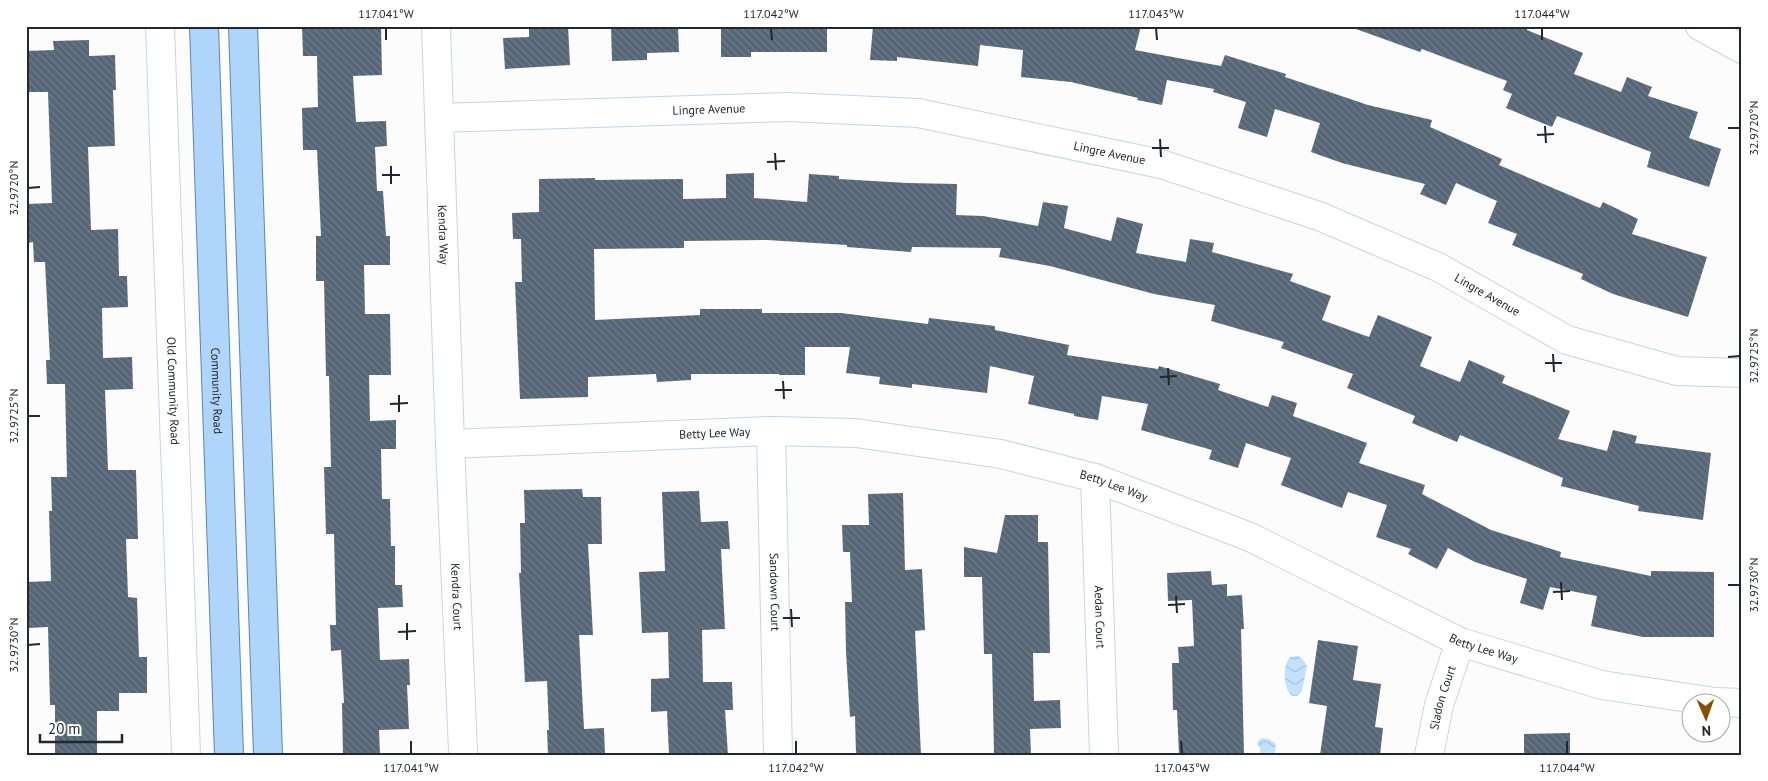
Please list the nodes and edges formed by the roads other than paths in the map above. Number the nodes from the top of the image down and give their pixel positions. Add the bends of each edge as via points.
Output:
1 (160, 26) edge
2 (204, 26) edge
3 (243, 26) edge
4 (436, 26) edge
5 (1700, 26) edge
6 (1742, 49) edge
7 (439, 118) junction
8 (1742, 373) edge
9 (770, 430) junction
10 (450, 444) junction
11 (1096, 478) junction
12 (1460, 642) junction
13 (1742, 703) edge
14 (463, 751) dead end
15 (186, 755) edge
16 (229, 755) edge
17 (268, 755) edge
18 (778, 755) edge
19 (1104, 755) edge
20 (1429, 755) edge

1 - 15 street, Old Community Road
2 - 16 main road, Community Road
3 - 17 main road
4 - 7 street, Kendra Way
5 - 6 street
7 - 8 street, Lingre Avenue via 788,107 918,113 1161,164 1319,216 1438,267 1567,340 1676,371
7 - 10 street, Kendra Way
9 - 10 street, Betty Lee Way
9 - 11 street, Betty Lee Way via 856,432 1001,454
9 - 18 street, Sandown Court
10 - 14 street, Kendra Court
11 - 12 street, Betty Lee Way via 1250,537
11 - 19 street, Aedan Court
12 - 13 street, Betty Lee Way via 1602,685
12 - 20 street, Sladon Court via 1438,705

